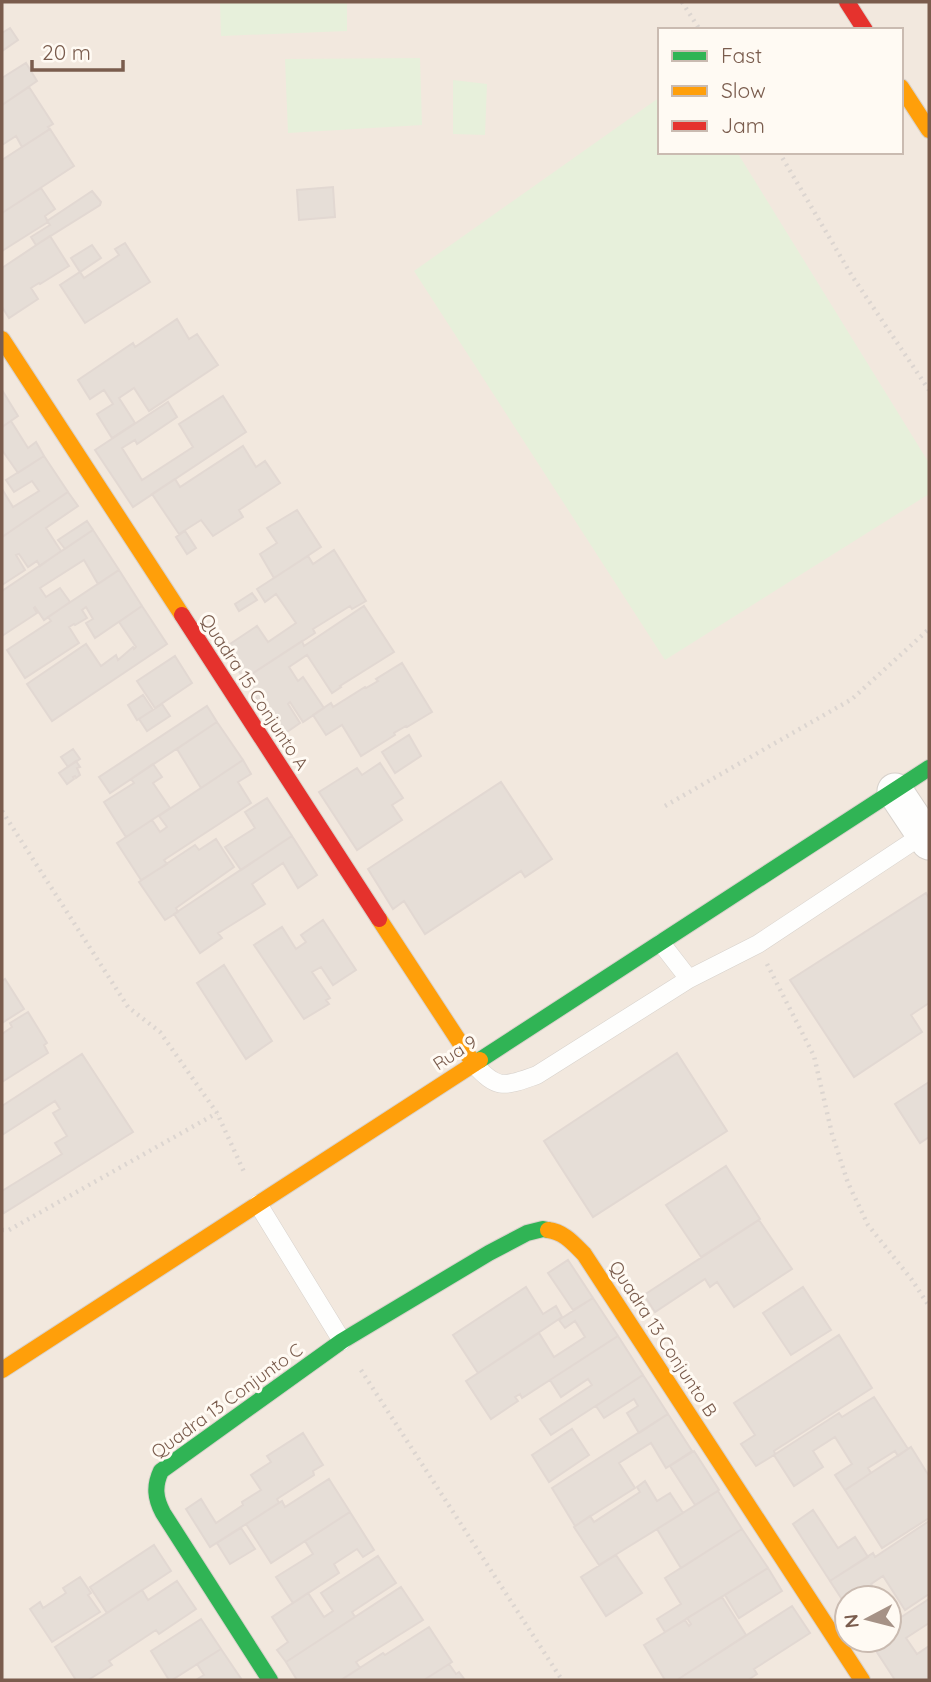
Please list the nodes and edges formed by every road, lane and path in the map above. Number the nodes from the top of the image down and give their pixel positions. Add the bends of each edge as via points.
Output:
1 (682, 2) edge
2 (847, 2) edge
3 (699, 28) edge
4 (864, 28) edge
5 (903, 90) edge
6 (929, 131) edge
7 (780, 154) edge
8 (2, 339) edge
9 (929, 390) edge
10 (929, 629) edge
11 (929, 768) edge
12 (895, 791) junction
13 (665, 806) dead end
14 (2, 811) edge
15 (927, 835) edge
16 (661, 943) junction
17 (758, 944) junction
18 (689, 979) junction
19 (474, 1064) junction
20 (217, 1113) junction
21 (258, 1204) junction
22 (2, 1230) edge
23 (929, 1306) edge
24 (342, 1341) junction
25 (2, 1370) edge
26 (270, 1680) edge
27 (562, 1680) edge
28 (862, 1680) edge

1 - 3 path
2 - 4 street
5 - 6 street
7 - 9 path via 852,276
8 - 19 street, Quadra 15 Conjunto A
10 - 13 path via 852,699
11 - 12 street, Rua 9
12 - 15 street
12 - 16 street, Rua 9
14 - 20 path via 128,1007 160,1032
15 - 17 lane
16 - 18 lane
16 - 19 street, Rua 9
17 - 18 lane
17 - 23 path via 814,1056 848,1183 868,1225
18 - 19 lane via 537,1075 498,1084
19 - 21 street, Rua 9
20 - 21 path
20 - 22 path
21 - 24 lane
21 - 25 street, Rua 9
24 - 26 street, Quadra 13 Conjunto C via 160,1471 155,1481 159,1505 170,1527
24 - 27 path
24 - 28 street, Quadra 13 Conjunto B via 527,1233 543,1229 568,1238 584,1254

